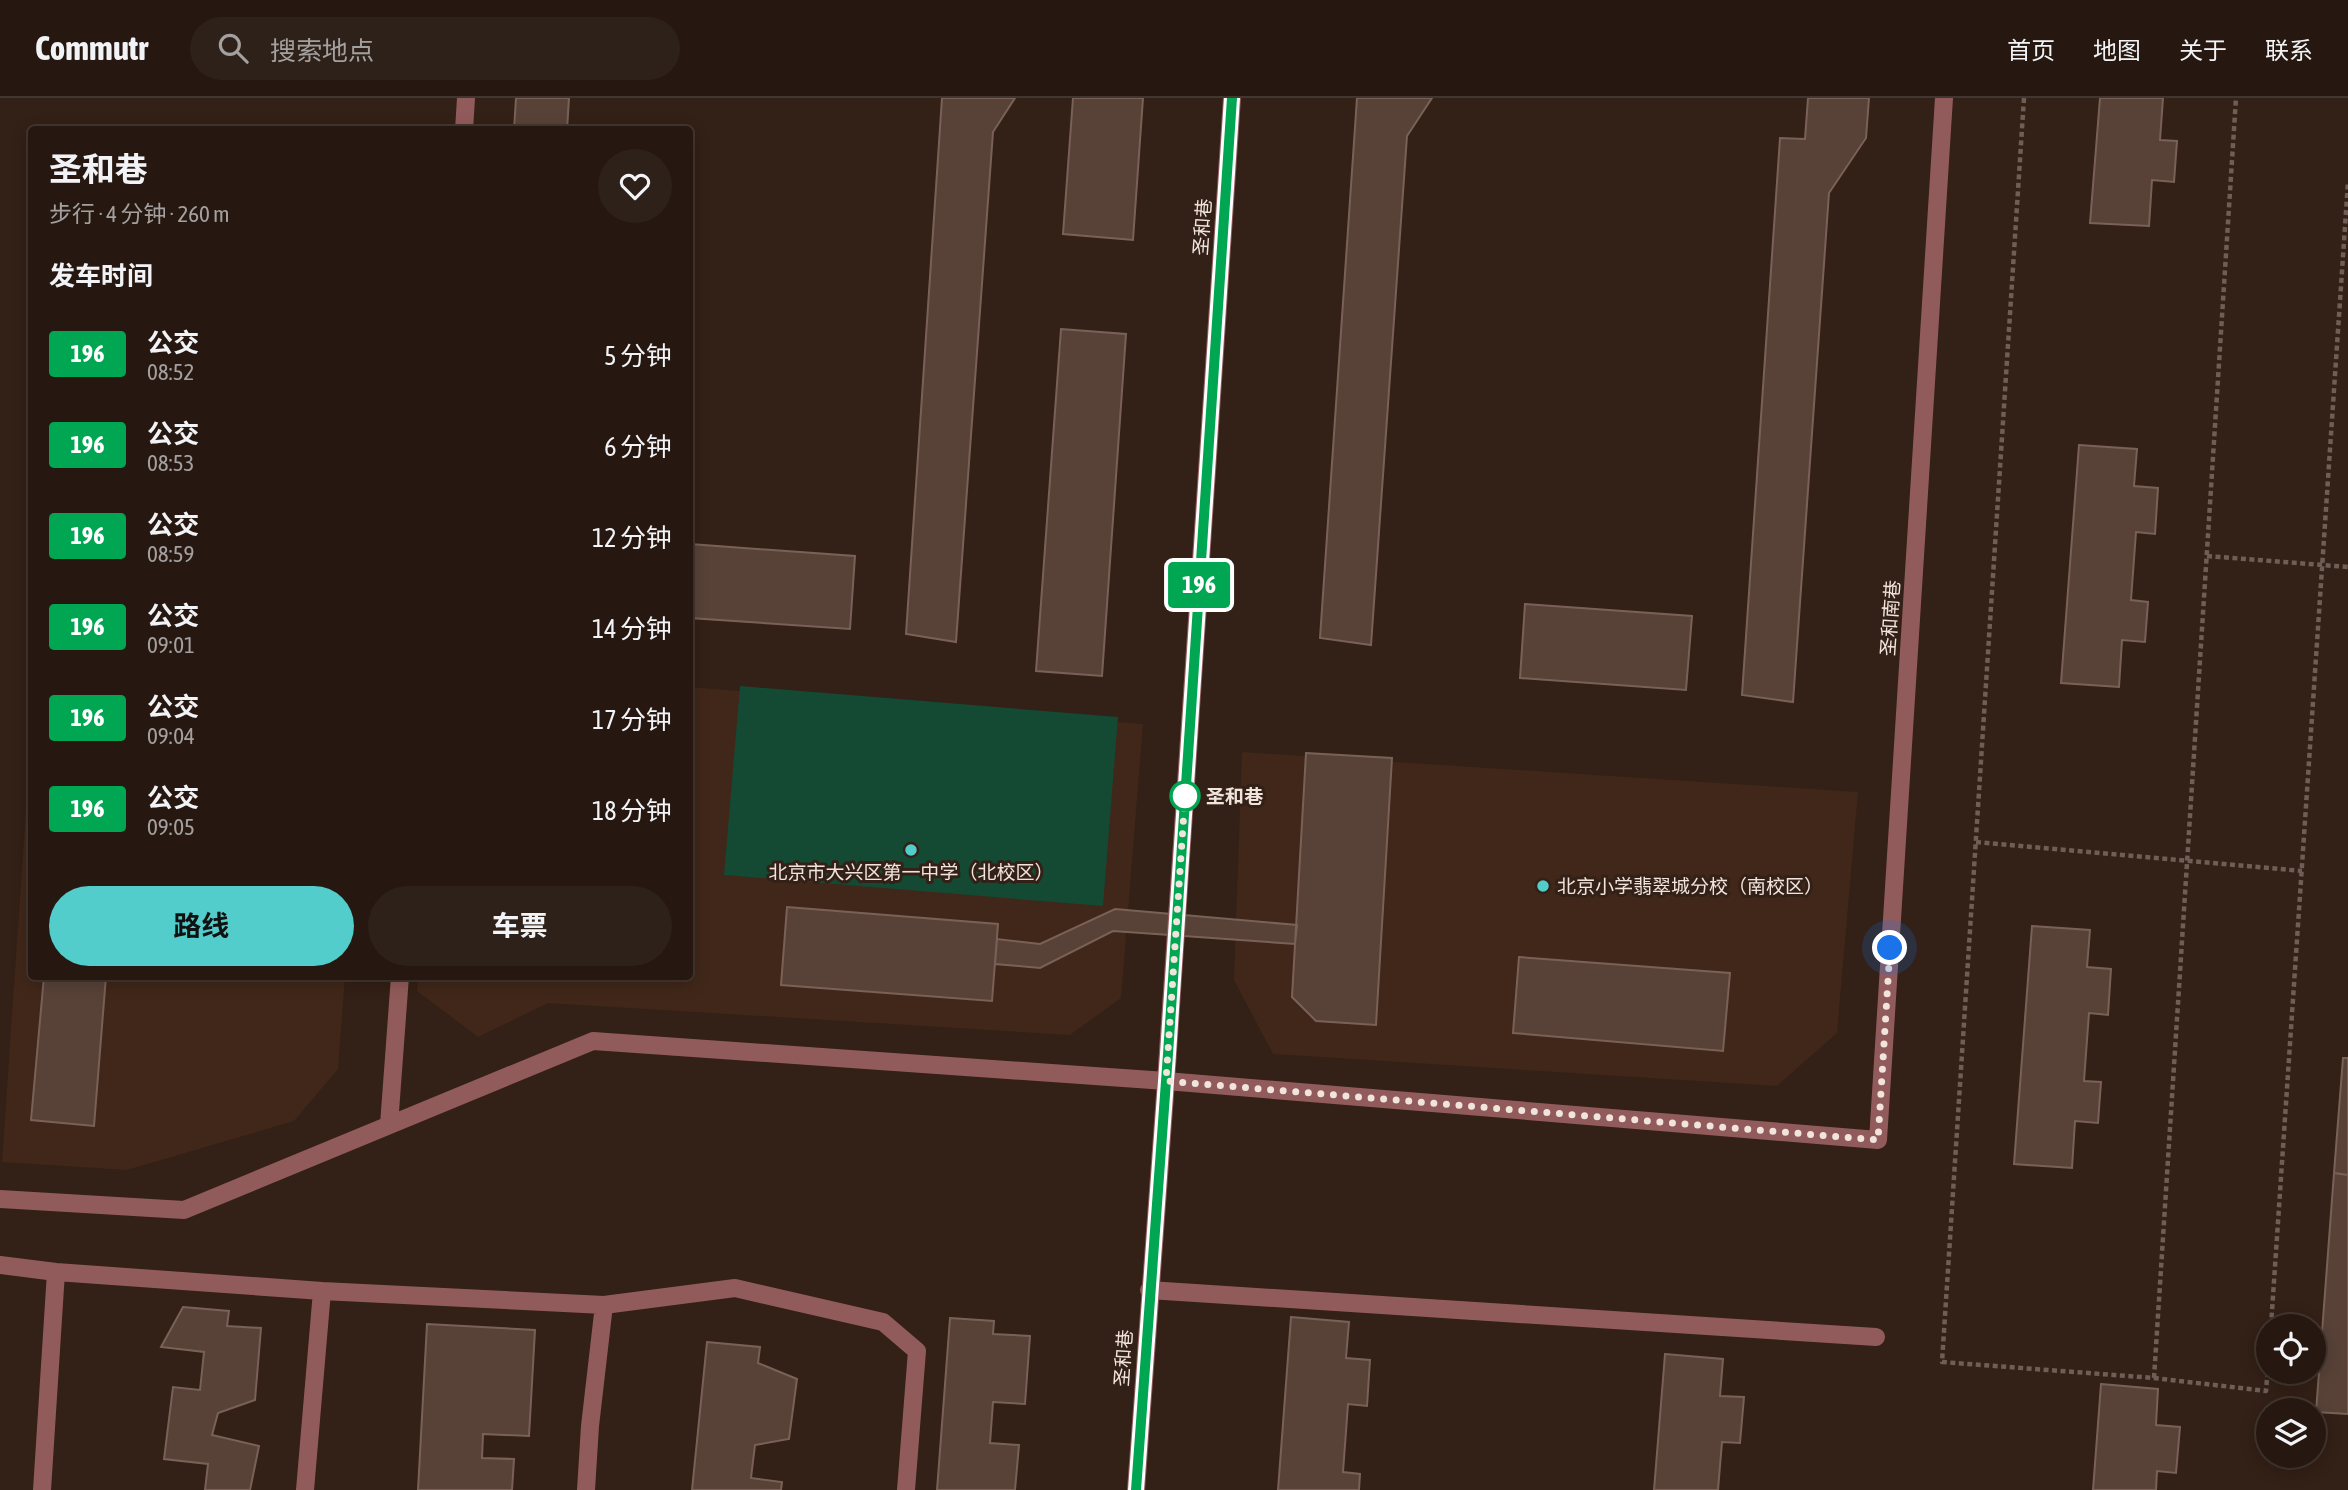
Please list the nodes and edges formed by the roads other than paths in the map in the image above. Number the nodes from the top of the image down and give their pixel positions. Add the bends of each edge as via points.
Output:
1 (466, 98) edge
2 (1232, 98) edge
3 (1944, 98) edge
4 (464, 126) edge
5 (400, 980) edge
6 (1166, 1081) junction
7 (389, 1125) junction
8 (0, 1199) edge
9 (0, 1265) edge
10 (57, 1272) junction
11 (1149, 1290) junction
12 (322, 1291) junction
13 (604, 1305) junction
14 (1876, 1337) dead end
15 (42, 1490) edge
16 (305, 1490) edge
17 (586, 1490) edge
18 (906, 1490) edge
19 (1136, 1490) edge

1 - 4 street
2 - 6 street, 圣和巷
3 - 6 street, 圣和南巷 via 1878,1140
5 - 7 street
6 - 7 street via 593,1041
6 - 11 street, 圣和巷
7 - 8 street via 184,1210
9 - 10 street
10 - 12 street
10 - 15 street
11 - 14 street
11 - 19 street, 圣和巷
12 - 13 street
12 - 16 street
13 - 17 street
13 - 18 street via 735,1288 883,1322 917,1351

